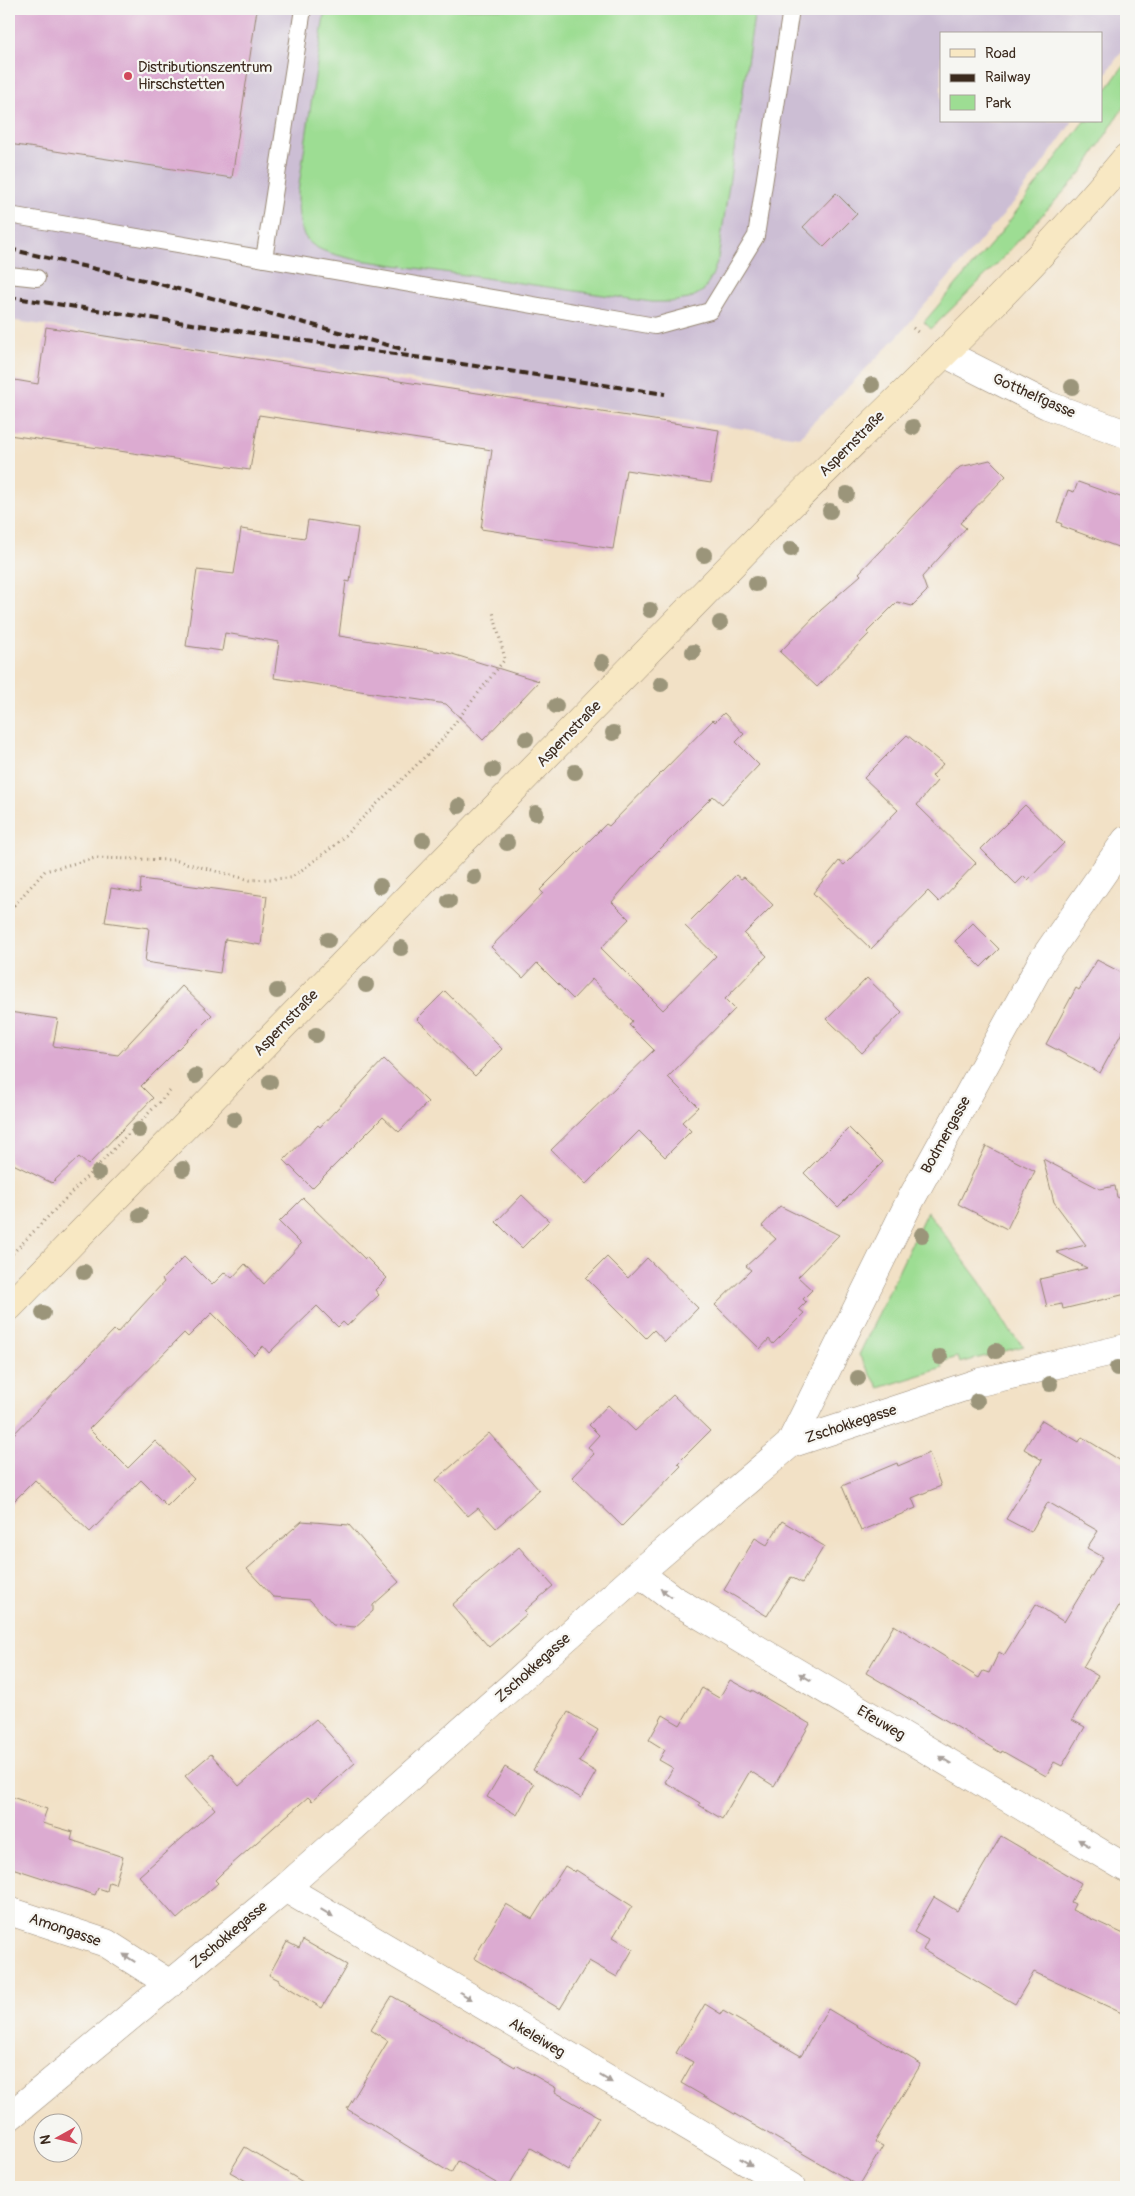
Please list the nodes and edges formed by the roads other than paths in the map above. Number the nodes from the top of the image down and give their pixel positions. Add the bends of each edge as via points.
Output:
1 (303, 9) edge
2 (791, 9) edge
3 (1126, 158) edge
4 (9, 215) edge
5 (264, 259) junction
6 (9, 275) edge
7 (37, 278) dead end
8 (944, 353) junction
9 (1126, 434) edge
10 (1126, 840) edge
11 (9, 1306) edge
12 (1126, 1348) edge
13 (790, 1444) junction
14 (639, 1573) junction
15 (1126, 1868) edge
16 (285, 1888) junction
17 (9, 1911) edge
18 (170, 1984) junction
19 (9, 2117) edge
20 (791, 2187) edge

1 - 5 lane
2 - 5 lane via 756,236 710,311 655,326
3 - 8 main road, Aspernstraße via 1085,207
4 - 5 lane
6 - 7 lane
8 - 9 street, Gotthelfgasse via 1047,405
8 - 11 main road, Aspernstraße via 764,532
10 - 13 street, Bodmergasse via 1037,970 910,1201
12 - 13 street, Zschokkegasse via 980,1382
13 - 14 street, Zschokkegasse
15 -> 14 street, Efeuweg via 673,1599
14 - 16 street, Zschokkegasse
16 - 18 street, Zschokkegasse
16 -> 20 street, Akeleiweg
18 -> 17 street, Amongasse via 106,1943
18 - 19 street, Zschokkegasse

